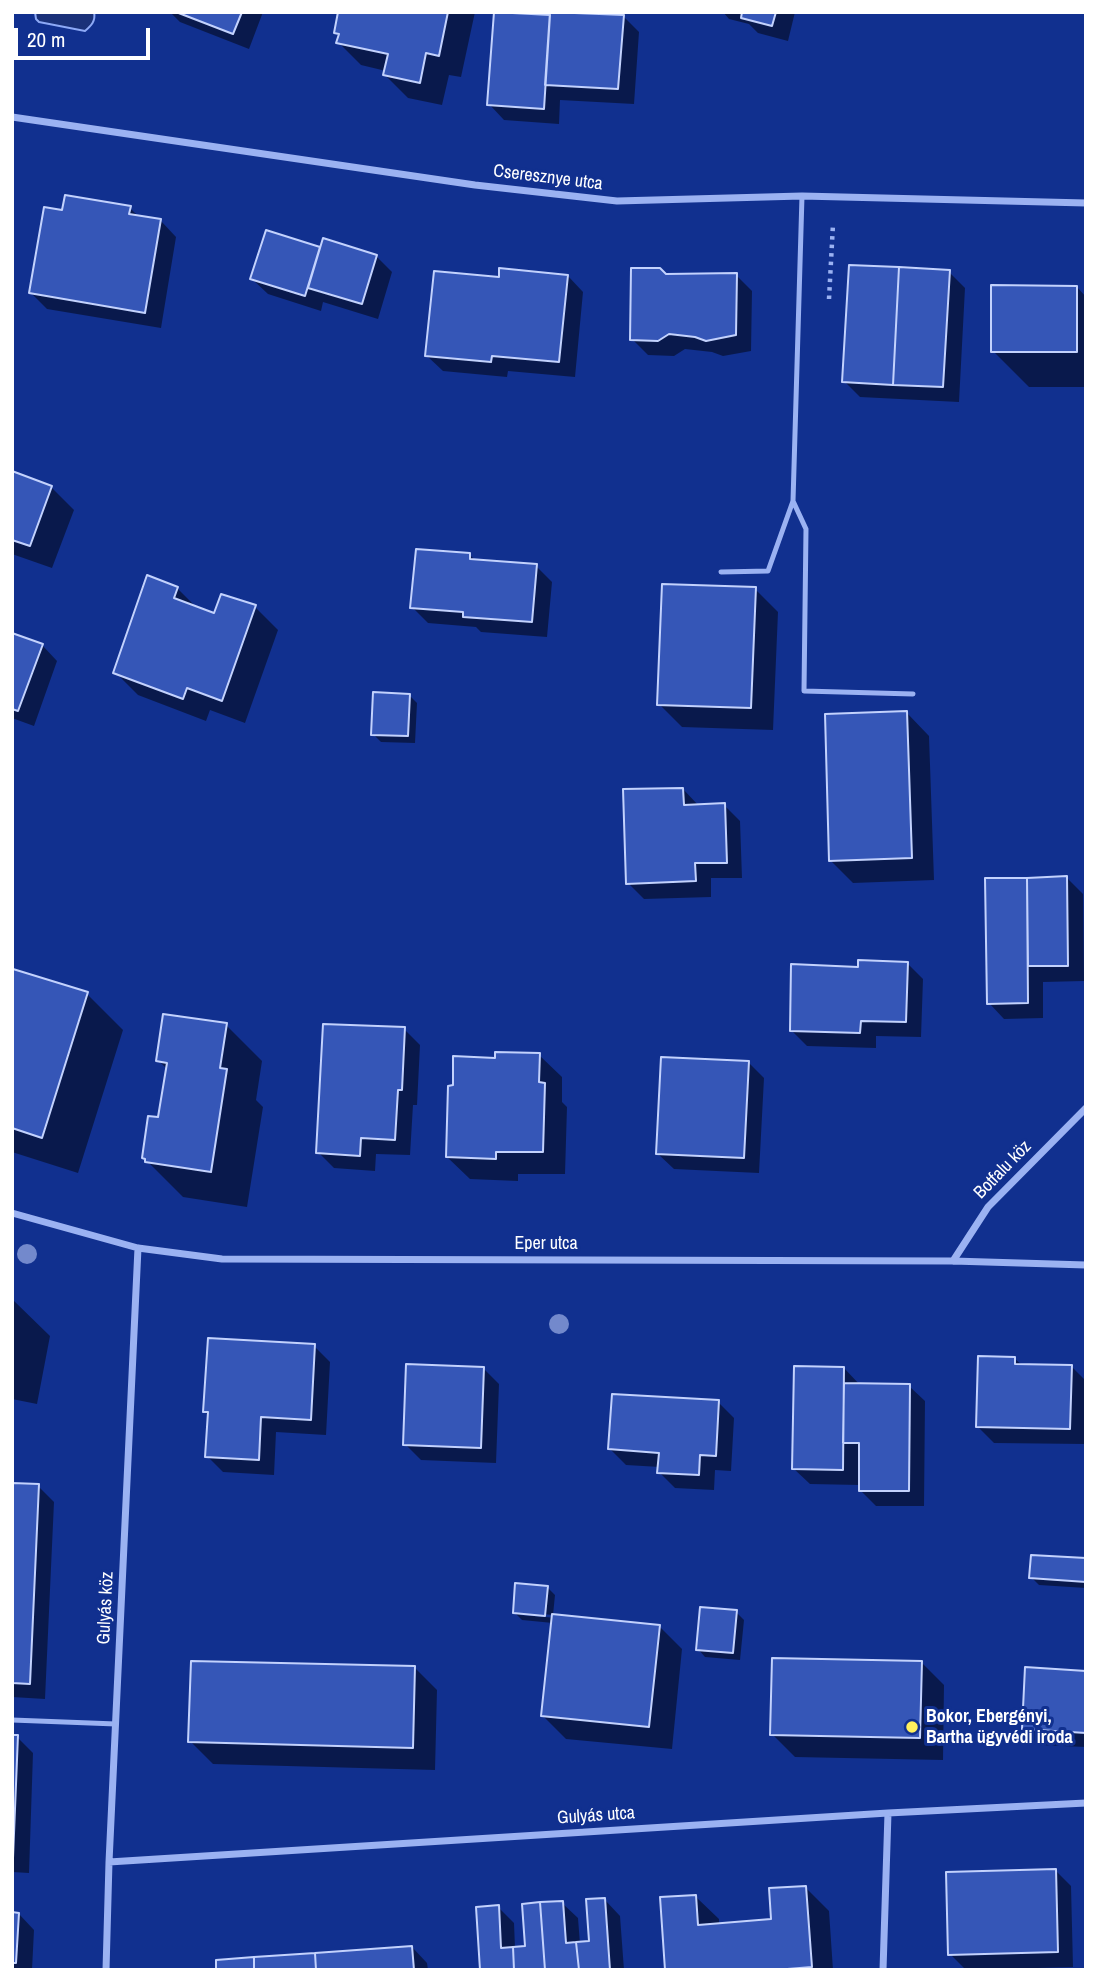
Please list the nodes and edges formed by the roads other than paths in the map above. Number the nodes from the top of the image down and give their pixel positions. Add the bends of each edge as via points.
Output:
1 (12, 117) edge
2 (802, 196) junction
3 (1086, 203) edge
4 (793, 501) junction
5 (721, 572) dead end
6 (913, 694) dead end
7 (1086, 1108) edge
8 (12, 1213) edge
9 (138, 1248) junction
10 (953, 1262) junction
11 (1086, 1265) edge
12 (12, 1720) edge
13 (116, 1724) junction
14 (1086, 1803) edge
15 (888, 1813) junction
16 (109, 1862) junction
17 (106, 1970) edge
18 (883, 1970) edge

1 - 2 street, Cseresznye utca via 475,185 617,201
2 - 3 street, Cseresznye utca
2 - 4 lane
4 - 5 lane via 768,571
4 - 6 lane via 806,528 804,691
7 - 10 street, Botfalu köz via 988,1207
8 - 9 street, Eper utca
9 - 10 street, Eper utca via 222,1259
9 - 13 street, Gulyás köz
10 - 11 street, Eper utca
12 - 13 lane
13 - 16 street, Gulyás köz
14 - 15 street, Gulyás utca
15 - 16 street, Gulyás utca
15 - 18 street
16 - 17 street, Gulyás köz

